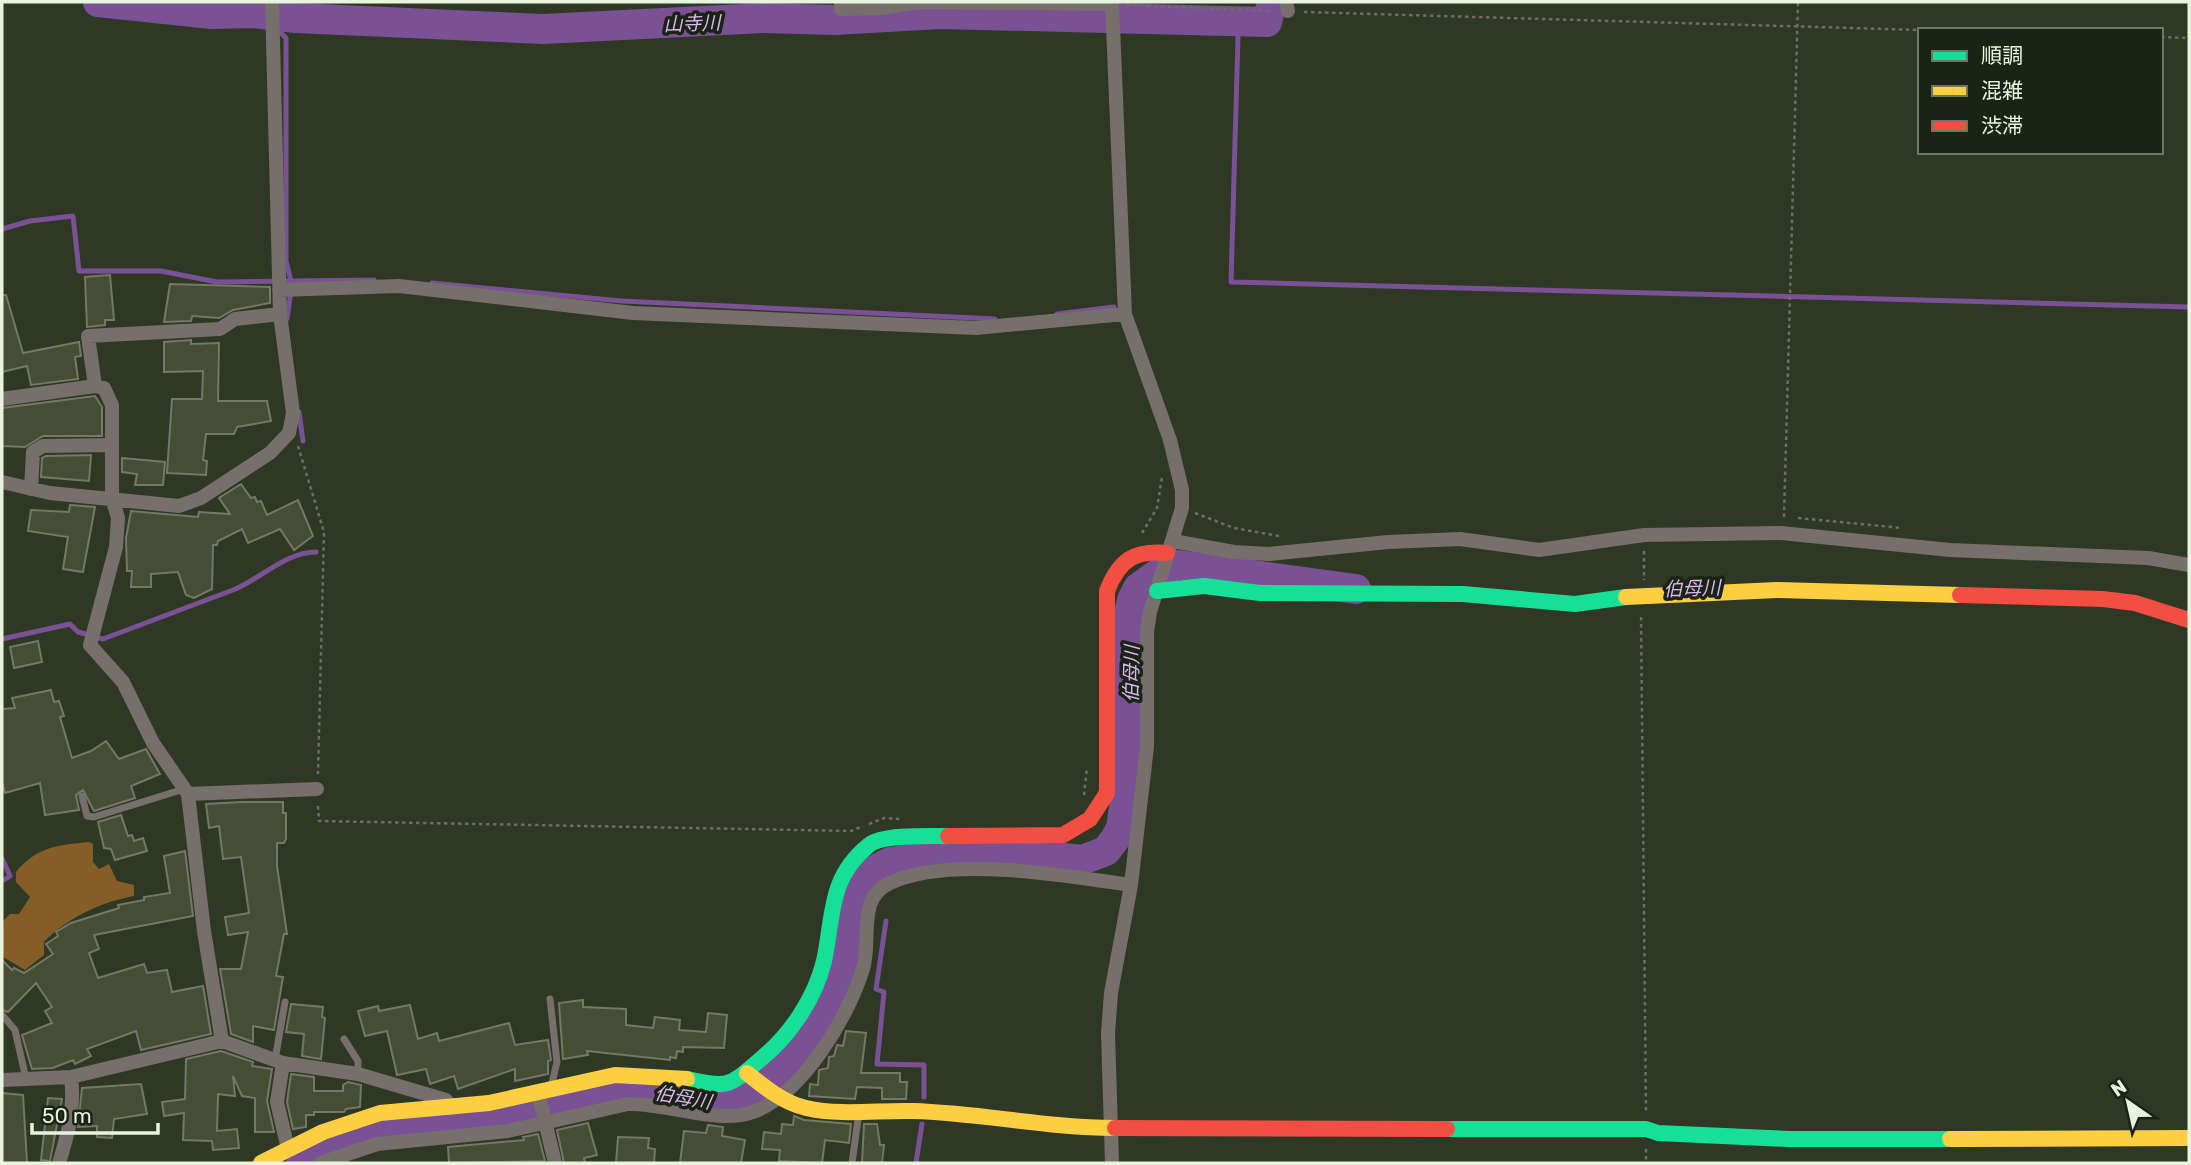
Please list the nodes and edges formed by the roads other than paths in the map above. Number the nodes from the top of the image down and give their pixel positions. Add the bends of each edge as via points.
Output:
1 (272, 2) edge
2 (841, 2) edge
3 (1112, 3) edge
4 (279, 290) junction
5 (1125, 313) junction
6 (280, 314) junction
7 (95, 386) junction
8 (2, 398) edge
9 (113, 445) junction
10 (2, 482) edge
11 (31, 489) junction
12 (112, 498) junction
13 (1170, 547) junction
14 (2189, 565) edge
15 (1157, 591) junction
16 (2189, 620) edge
17 (317, 789) road end
18 (187, 791) junction
19 (82, 796) dead end
20 (1131, 885) junction
21 (550, 999) dead end
22 (285, 1002) dead end
23 (3, 1016) edge
24 (344, 1039) dead end
25 (222, 1041) junction
26 (279, 1061) junction
27 (358, 1074) junction
28 (751, 1076) junction
29 (71, 1077) junction
30 (2, 1080) edge
31 (26, 1080) junction
32 (544, 1090) junction
33 (776, 1094) junction
34 (451, 1108) junction
35 (859, 1112) junction
36 (547, 1121) junction
37 (1111, 1129) junction
38 (2189, 1138) edge
39 (287, 1154) edge
40 (355, 1157) edge
41 (59, 1163) edge
42 (261, 1163) edge
43 (321, 1163) edge
44 (555, 1163) edge
45 (852, 1163) edge
46 (1112, 1163) edge

1 - 4 street
2 - 3 street via 841,9 919,2
3 - 5 street
4 - 5 street via 399,286 633,313 975,328
4 - 6 street
5 - 13 street via 1170,440 1182,490 1182,508
6 - 7 street via 235,319 220,329 88,336
6 - 12 street via 293,413 289,433 270,453 201,498 179,506
7 - 8 street
7 - 9 street via 104,388 112,405
9 - 11 street via 43,446 33,452
9 - 12 street
10 - 11 street
11 - 12 street
12 - 18 street via 118,518 116,547 90,645 123,682 153,743
13 - 14 street via 1269,554 1460,539 1539,550 1644,534 1781,533 1951,550 2148,558
13 - 15 street
13 - 28 street via 1128,556 1115,569 1107,592 1107,793 1096,815 1063,835 913,835 871,843 845,872 832,901 824,961 814,990 798,1019
15 - 16 street via 1204,586 1260,593 1463,594 1575,604 1623,597 1777,590 2103,600 2135,603
15 - 20 street via 1147,632 1147,747
17 - 18 street
18 - 19 lane via 94,817 87,816
18 - 25 street
20 - 33 street via 1036,872 980,870 888,883 869,906 864,965 839,1021 807,1070
20 - 37 street via 1109,1019
21 - 32 lane via 557,1062
22 - 26 lane
23 - 31 lane via 15,1030
24 - 27 lane via 358,1061
25 - 26 street
25 - 29 street
26 - 27 street
26 - 39 street via 277,1102
27 - 34 street via 446,1100
28 - 32 street via 718,1086 677,1077 615,1075
28 - 33 street
29 - 31 street
29 - 41 street via 74,1100
30 - 31 street
32 - 34 street
32 - 36 street
33 - 35 street via 805,1108
33 - 36 street via 753,1113 735,1116 637,1104
34 - 39 street via 380,1113 323,1132
35 - 37 street via 914,1111
35 - 45 lane
36 - 40 street via 508,1131 398,1141
36 - 44 street
37 - 38 street via 1646,1129 1788,1139
37 - 46 street
39 - 42 street
40 - 43 street

